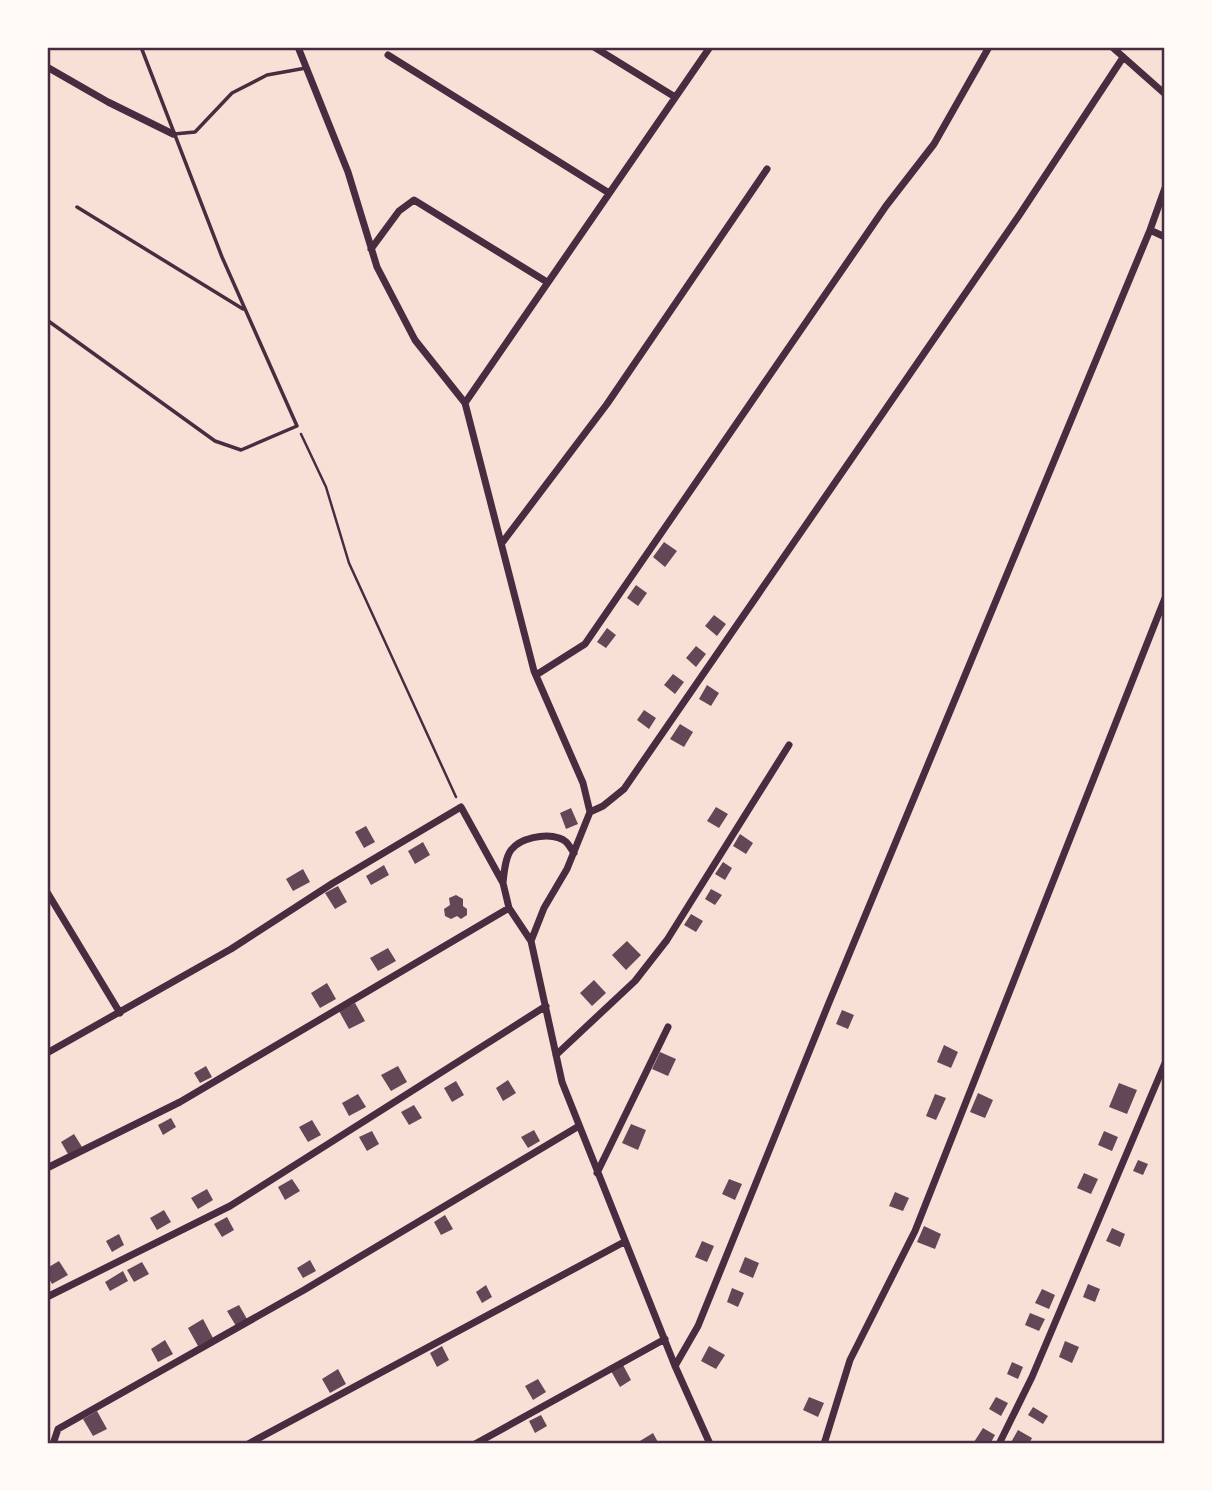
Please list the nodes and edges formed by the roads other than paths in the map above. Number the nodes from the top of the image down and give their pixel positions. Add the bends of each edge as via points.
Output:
1 (141, 47) edge
2 (298, 47) edge
3 (594, 47) edge
4 (710, 47) edge
5 (989, 47) edge
6 (1112, 47) edge
7 (388, 55) dead end
8 (1122, 59) junction
9 (47, 67) edge
10 (308, 68) junction
11 (1165, 94) edge
12 (676, 97) junction
13 (173, 134) junction
14 (766, 169) dead end
15 (1165, 188) edge
16 (609, 193) junction
17 (77, 206) dead end
18 (1150, 230) junction
19 (1165, 237) edge
20 (371, 249) junction
21 (547, 282) junction
22 (245, 310) junction
23 (47, 320) edge
24 (465, 403) junction
25 (502, 543) junction
26 (1165, 598) edge
27 (536, 675) junction
28 (789, 745) dead end
29 (590, 812) junction
30 (573, 853) junction
31 (503, 883) junction
32 (47, 892) edge
33 (509, 908) junction
34 (530, 941) junction
35 (546, 1006) junction
36 (120, 1013) junction
37 (668, 1027) dead end
38 (47, 1053) edge
39 (556, 1055) junction
40 (1165, 1063) edge
41 (579, 1126) junction
42 (47, 1168) edge
43 (597, 1173) junction
44 (624, 1242) junction
45 (47, 1297) edge
46 (665, 1339) junction
47 (675, 1366) junction
48 (709, 1443) edge
49 (53, 1444) edge
50 (248, 1444) edge
51 (475, 1444) edge
52 (824, 1444) edge
53 (999, 1444) edge

1 - 13 lane
2 - 10 street
3 - 12 street
4 - 12 street
5 - 27 street via 934,144 886,206 585,644
6 - 8 street
7 - 16 street
8 - 11 street
8 - 29 street via 1020,215 624,789
9 - 13 street
10 - 13 lane via 267,75 232,93 195,132
10 - 20 street via 348,172
12 - 16 street
13 - 22 lane
14 - 25 street via 607,404
15 - 18 street
16 - 21 street
17 - 22 lane
18 - 19 street
18 - 47 street via 698,1326
20 - 21 street via 399,211 414,200
20 - 24 street via 415,340
21 - 24 street
22 - 23 lane via 296,426 241,450 215,441
24 - 25 street
25 - 27 street
26 - 52 street via 915,1231 850,1360
27 - 29 street via 583,783
28 - 39 street via 667,940 635,981
29 - 30 street
30 - 31 street via 567,842 557,837 522,841 511,850
30 - 34 street
31 - 33 street
31 - 36 street via 461,807
32 - 36 street
33 - 34 street
33 - 42 street via 180,1102
34 - 35 street
35 - 39 street
35 - 45 street via 230,1206
36 - 38 street
37 - 43 street
39 - 41 street
40 - 53 street
41 - 43 street
41 - 49 street via 304,1290 58,1429
43 - 44 street
44 - 46 street
44 - 50 street
46 - 47 street
46 - 51 street
47 - 48 street

